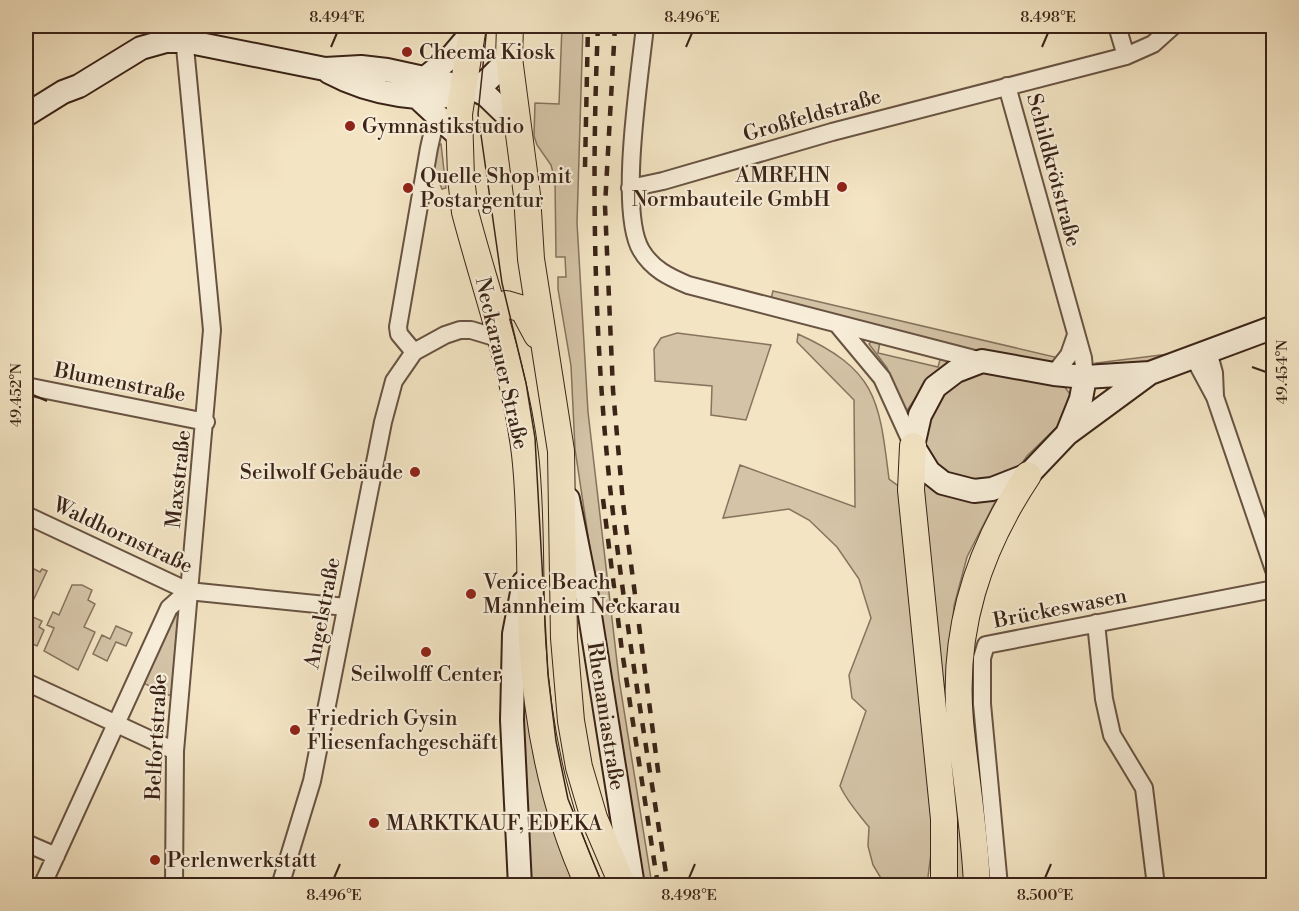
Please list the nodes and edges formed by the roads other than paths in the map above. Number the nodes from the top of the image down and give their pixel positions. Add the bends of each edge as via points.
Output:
1 (510, 26) edge
2 (645, 26) edge
3 (1117, 26) edge
4 (1173, 26) edge
5 (473, 28) edge
6 (184, 33) edge
7 (1126, 56) junction
8 (509, 58) junction
9 (80, 86) junction
10 (1007, 86) junction
11 (421, 87) junction
12 (466, 89) junction
13 (437, 113) junction
14 (26, 115) edge
15 (26, 126) edge
16 (518, 126) junction
17 (458, 135) junction
18 (630, 188) junction
19 (493, 310) junction
20 (1274, 327) edge
21 (1076, 335) junction
22 (860, 338) junction
23 (501, 339) junction
24 (543, 342) junction
25 (414, 352) junction
26 (1200, 353) junction
27 (982, 361) junction
28 (1150, 373) junction
29 (1054, 374) junction
30 (1085, 377) junction
31 (26, 386) edge
32 (206, 422) junction
33 (1067, 434) junction
34 (913, 446) junction
35 (1028, 475) junction
36 (562, 476) junction
37 (26, 515) edge
38 (530, 557) junction
39 (1274, 570) edge
40 (1274, 589) edge
41 (188, 591) junction
42 (346, 607) junction
43 (1096, 623) junction
44 (26, 682) edge
45 (115, 723) junction
46 (175, 751) junction
47 (26, 843) edge
48 (56, 856) junction
49 (942, 880) edge
50 (42, 885) edge
51 (174, 885) edge
52 (280, 885) edge
53 (520, 885) edge
54 (589, 885) edge
55 (623, 885) edge
56 (633, 885) edge
57 (977, 885) edge
58 (999, 885) edge
59 (1156, 885) edge

1 - 8 main road, Neckarauer Straße
2 - 18 street
3 - 7 street
4 - 7 street, Schildkrötstraße via 1153,44
5 - 11 street
5 - 12 main road, Neckarauer Straße
6 - 9 street via 141,48
6 - 11 street via 325,69 350,81
6 - 32 street, Maxstraße via 212,330
7 - 10 street, Schildkrötstraße
8 - 12 street via 487,81
8 - 16 main road, Neckarauer Straße
9 - 14 street
9 - 15 street via 71,97
10 - 18 street, Großfeldstraße
10 - 21 street, Schildkrötstraße
11 - 12 street
11 - 13 street
12 - 16 street via 486,95
12 - 17 main road, Neckarauer Straße
13 - 17 street
13 - 25 street via 398,327
16 - 24 main road, Neckarauer Straße
17 - 19 main road, Neckarauer Straße via 465,212
18 - 22 street via 634,234 646,257 664,275 688,285 837,324
19 - 23 main road, Neckarauer Straße
19 - 24 main road via 506,304 523,309 531,329
20 - 26 street
21 - 29 street via 1069,355
21 - 30 street, Schildkrötstraße
22 - 27 street
22 - 34 street
23 - 25 street, Angelstraße via 471,330 445,335
23 - 38 main road, Neckarauer Straße via 525,456
24 - 36 main road, Neckarauer Straße via 556,409
25 - 42 street, Angelstraße via 400,370 389,397
26 - 28 street
26 - 39 street via 1214,373 1215,397
27 - 29 street
27 - 34 street via 956,370 935,387 920,415
28 - 30 street
28 - 33 street
29 - 30 street
30 - 33 street
31 - 32 street, Blumenstraße
32 - 41 street, Maxstraße
33 - 35 street
34 - 35 street via 929,472 957,488 992,489
34 - 49 main road via 911,490 944,819
35 - 57 main road via 1004,511 987,548 962,634 960,719
36 - 55 main road, Neckarauer Straße via 564,638 571,721 594,818
36 - 56 street, Rhenaniastraße via 585,584
37 - 41 street, Waldhornstraße
38 - 53 street via 514,645 513,731
38 - 54 main road, Neckarauer Straße via 532,641 541,726 565,828
40 - 43 street, Brückeswasen
41 - 42 street, Waldhornstraße
41 - 45 street via 169,608
41 - 46 street, Belfortstraße
42 - 52 street, Angelstraße via 312,781
43 - 58 street, Brückeswasen via 986,645 982,658 984,737
43 - 59 street via 1112,735 1144,788
44 - 45 street
45 - 46 street
45 - 48 street
46 - 51 street, Belfortstraße
47 - 48 street
48 - 50 street

